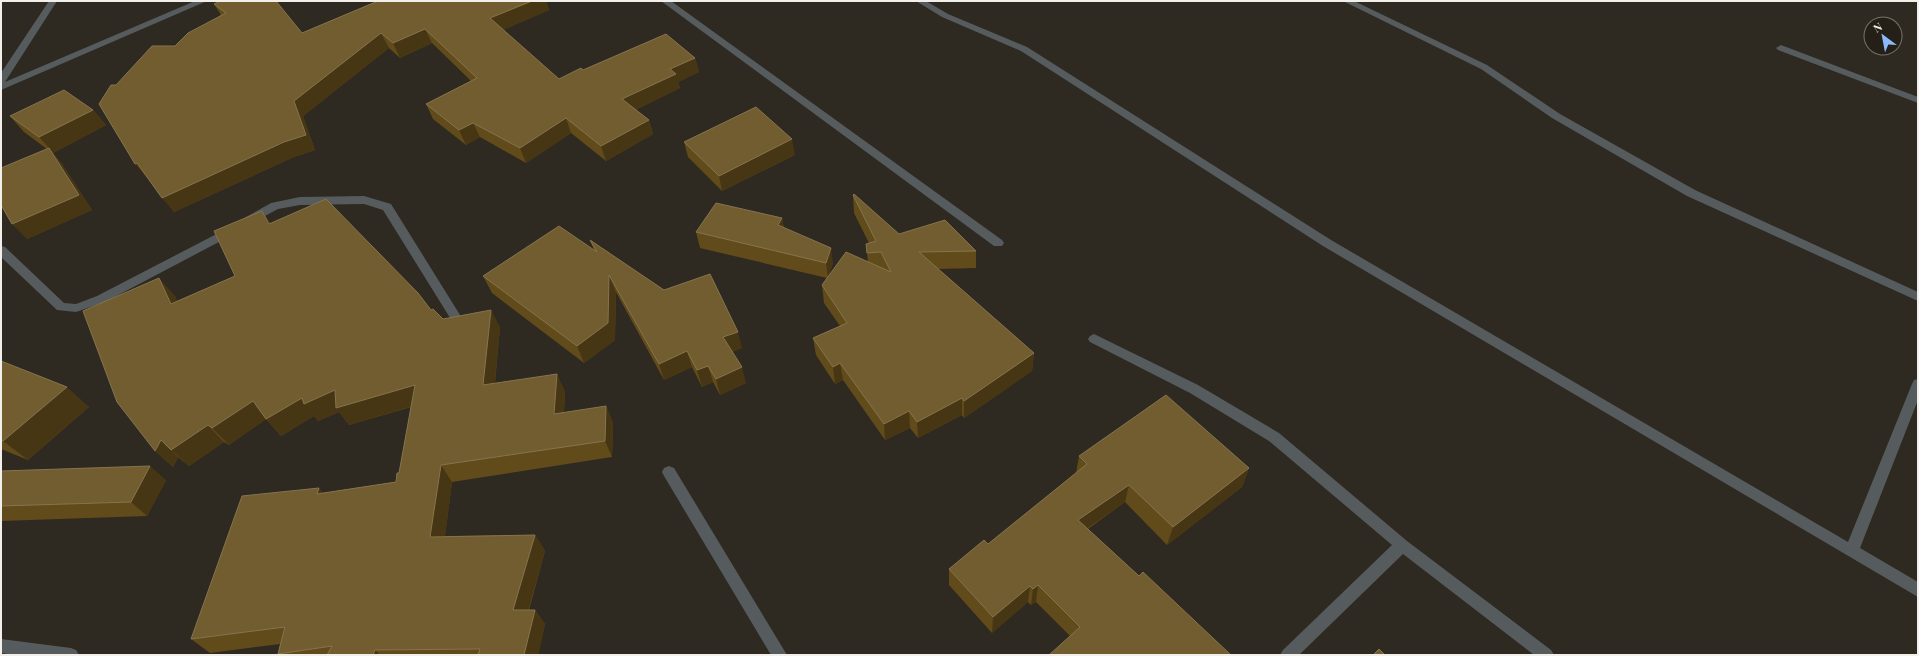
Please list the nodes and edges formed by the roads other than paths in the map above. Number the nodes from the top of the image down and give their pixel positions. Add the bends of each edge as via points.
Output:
1 (53, 1) edge
2 (203, 1) edge
3 (665, 1) edge
4 (920, 1) edge
5 (1347, 1) edge
6 (1781, 48) dead end
7 (1, 80) edge
8 (1, 87) edge
9 (1918, 100) edge
10 (998, 243) dead end
11 (1, 250) edge
12 (1918, 297) edge
13 (456, 318) edge
14 (1094, 340) dead end
15 (1918, 384) edge
16 (669, 472) dead end
17 (1402, 545) junction
18 (1852, 550) junction
19 (1918, 590) edge
20 (1, 646) edge
21 (71, 655) edge
22 (779, 655) edge
23 (1288, 655) edge
24 (1546, 655) edge

1 - 7 street
2 - 8 street
3 - 10 street
4 - 18 street via 940,14 1024,49 1327,243
5 - 12 street via 1484,67 1556,116 1691,193
6 - 9 street
11 - 13 street via 61,307 76,308 101,299 275,206 300,201 364,200 387,207
14 - 17 street via 1194,389 1274,437
15 - 18 street
16 - 22 street
17 - 23 street
17 - 24 street
18 - 19 street
20 - 21 street

